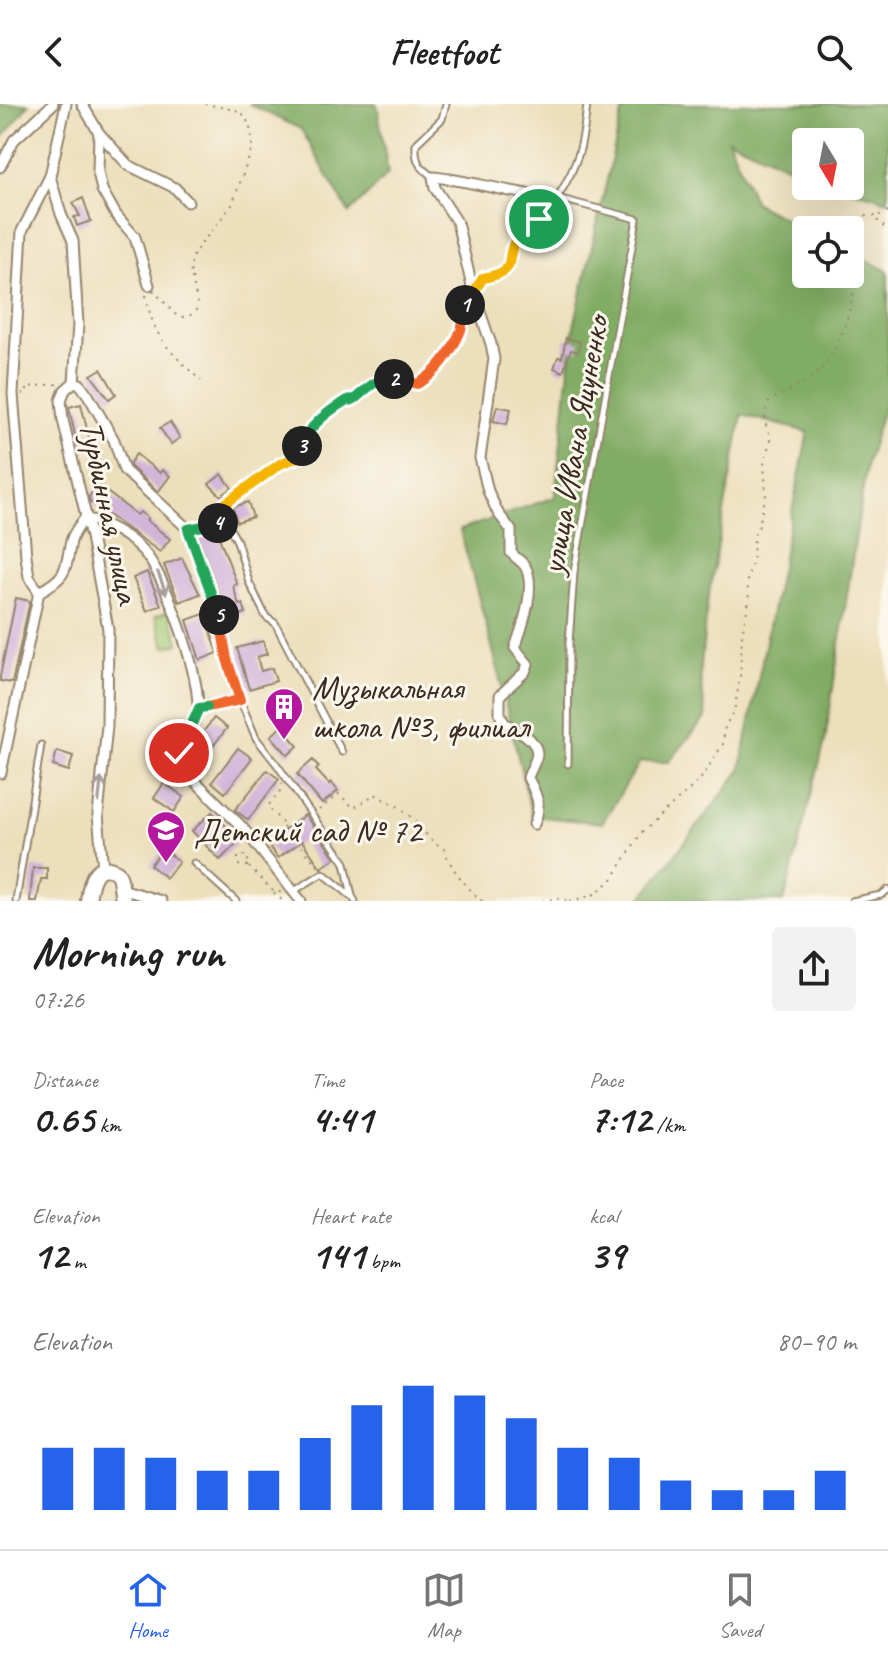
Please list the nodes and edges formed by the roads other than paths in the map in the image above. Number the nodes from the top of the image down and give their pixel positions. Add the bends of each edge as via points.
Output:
1 (53, 104) edge
2 (66, 104) edge
3 (82, 104) edge
4 (446, 104) edge
5 (587, 104) edge
6 (99, 133) junction
7 (0, 167) edge
8 (50, 176) junction
9 (433, 177) junction
10 (557, 198) junction
11 (188, 202) dead end
12 (149, 285) road end
13 (74, 382) junction
14 (85, 518) junction
15 (188, 529) junction
16 (39, 592) junction
17 (240, 700) junction
18 (199, 708) junction
19 (41, 745) dead end
20 (342, 752) dead end
21 (568, 764) dead end
22 (0, 775) edge
23 (534, 824) dead end
24 (194, 863) dead end
25 (103, 868) junction
26 (888, 890) edge
27 (293, 891) junction
28 (122, 895) edge
29 (879, 898) edge
30 (353, 899) edge
31 (16, 901) edge
32 (88, 901) edge
33 (161, 901) edge
34 (236, 901) edge
35 (301, 901) edge
36 (852, 901) edge

1 - 7 street via 14,140
2 - 8 street
3 - 6 street
4 - 9 lane via 442,119 416,144 415,160
5 - 10 lane via 583,148
6 - 11 street via 128,165 175,188
6 - 12 street via 102,190 135,237
8 - 13 street, Турбинная улица via 73,241 78,325
8 - 16 street via 22,231 13,394 26,556 29,577
9 - 10 street
9 - 23 street via 457,222 494,359 480,458 488,491 511,530 511,553 526,567 529,591 515,648 528,664 500,695 500,714 536,748 528,778 538,796
10 - 21 lane, улица Ивана Яцуненко via 637,219 574,572
13 - 14 street, Турбинная улица via 61,400
13 - 15 street via 88,395 114,440 124,470
14 - 16 street via 71,538 70,558 59,581
14 -> 18 street via 128,537 156,569 193,667
25 -> 14 street, Турбинная улица via 98,815 107,726 108,629
15 - 17 street via 221,623
15 - 20 lane via 219,523 229,527 266,617 275,623
16 - 22 street
17 - 18 street
17 - 30 lane via 256,738 345,863
18 - 27 street via 179,753 180,763 243,828
19 - 31 lane
24 - 34 lane
25 - 28 main road via 117,872
25 - 32 main road via 90,881
26 - 29 lane
27 - 30 lane via 323,873
27 - 35 street
28 - 33 street
29 - 36 lane

